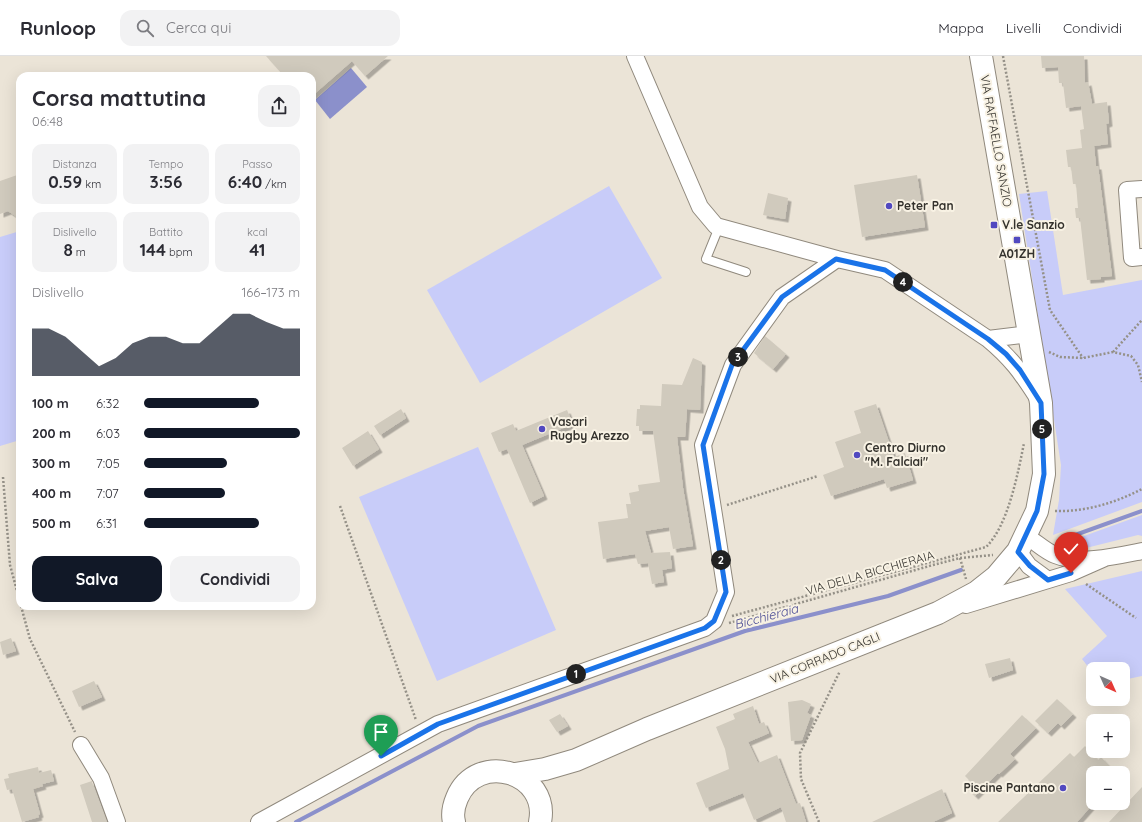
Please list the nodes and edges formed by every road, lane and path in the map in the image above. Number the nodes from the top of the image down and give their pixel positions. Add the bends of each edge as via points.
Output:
1 (635, 56) edge
2 (981, 56) edge
3 (1003, 56) edge
4 (1142, 188) edge
5 (717, 226) junction
6 (1142, 257) edge
7 (836, 259) junction
8 (746, 272) dead end
9 (1142, 320) edge
10 (1029, 334) junction
11 (988, 339) junction
12 (1044, 350) dead end
13 (1113, 352) junction
14 (1083, 358) junction
15 (1142, 382) edge
16 (1041, 403) junction
17 (1024, 436) dead end
18 (818, 476) dead end
19 (3, 478) dead end
20 (1142, 489) edge
21 (340, 506) dead end
22 (713, 510) junction
23 (1037, 511) junction
24 (1022, 544) junction
25 (1142, 551) edge
26 (995, 554) dead end
27 (960, 558) junction
28 (1105, 558) junction
29 (1048, 580) junction
30 (968, 584) dead end
31 (1086, 584) dead end
32 (16, 587) edge
33 (22, 610) edge
34 (938, 613) junction
35 (1136, 618) dead end
36 (710, 625) junction
37 (852, 647) junction
38 (421, 733) junction
39 (81, 745) joint
40 (576, 760) junction
41 (515, 774) junction
42 (538, 797) junction
43 (451, 816) edge
44 (117, 822) edge
45 (259, 822) edge
46 (540, 822) edge
47 (818, 822) edge

1 - 5 street via 700,207
2 - 10 main road, VIA RAFFAELLO SANZIO
3 - 14 path via 1050,310
4 - 6 street via 1127,190 1132,258
5 - 7 street
5 - 8 lane via 706,259
7 - 11 street via 885,270
7 - 22 street via 782,297 732,365 703,445
9 - 13 path
10 - 11 street
10 - 16 main road, VIA RAFFAELLO SANZIO
11 - 16 street via 1020,370
12 - 14 path via 1060,357
13 - 14 path
13 - 15 path via 1131,356 1138,365
16 - 23 main road, VIA RAFFAELLO SANZIO via 1044,474
17 - 36 path, VIA DELLA BICCHIERAIA via 1013,494 993,540 986,547
18 - 22 path
19 - 32 path via 10,565
20 - 23 path via 1122,500 1073,512
21 - 38 path
22 - 36 street via 726,592
23 - 24 main road, VIA CORRADO CAGLI
24 - 28 street via 1073,559
24 - 29 street via 1030,566
24 - 34 main road, VIA CORRADO CAGLI via 996,577 977,592
25 - 28 street
26 - 27 path, VIA DELLA BICCHIERAIA
27 - 30 path
27 - 36 path, VIA DELLA BICCHIERAIA via 714,627
28 - 29 street
29 - 34 street
31 - 35 path
33 - 39 path via 30,639
34 - 37 main road, VIA CORRADO CAGLI
36 - 38 street via 438,724
37 - 40 main road, VIA CORRADO CAGLI
37 - 47 path via 800,753 801,779
38 - 45 street
39 - 44 street via 101,778
40 - 41 main road, VIA CORRADO CAGLI
40 - 42 main road, VIA CORRADO CAGLI
41 - 42 main road via 524,780
41 - 43 main road, VIA CORRADO CAGLI via 496,771 478,775 459,793
42 - 46 main road via 541,808

